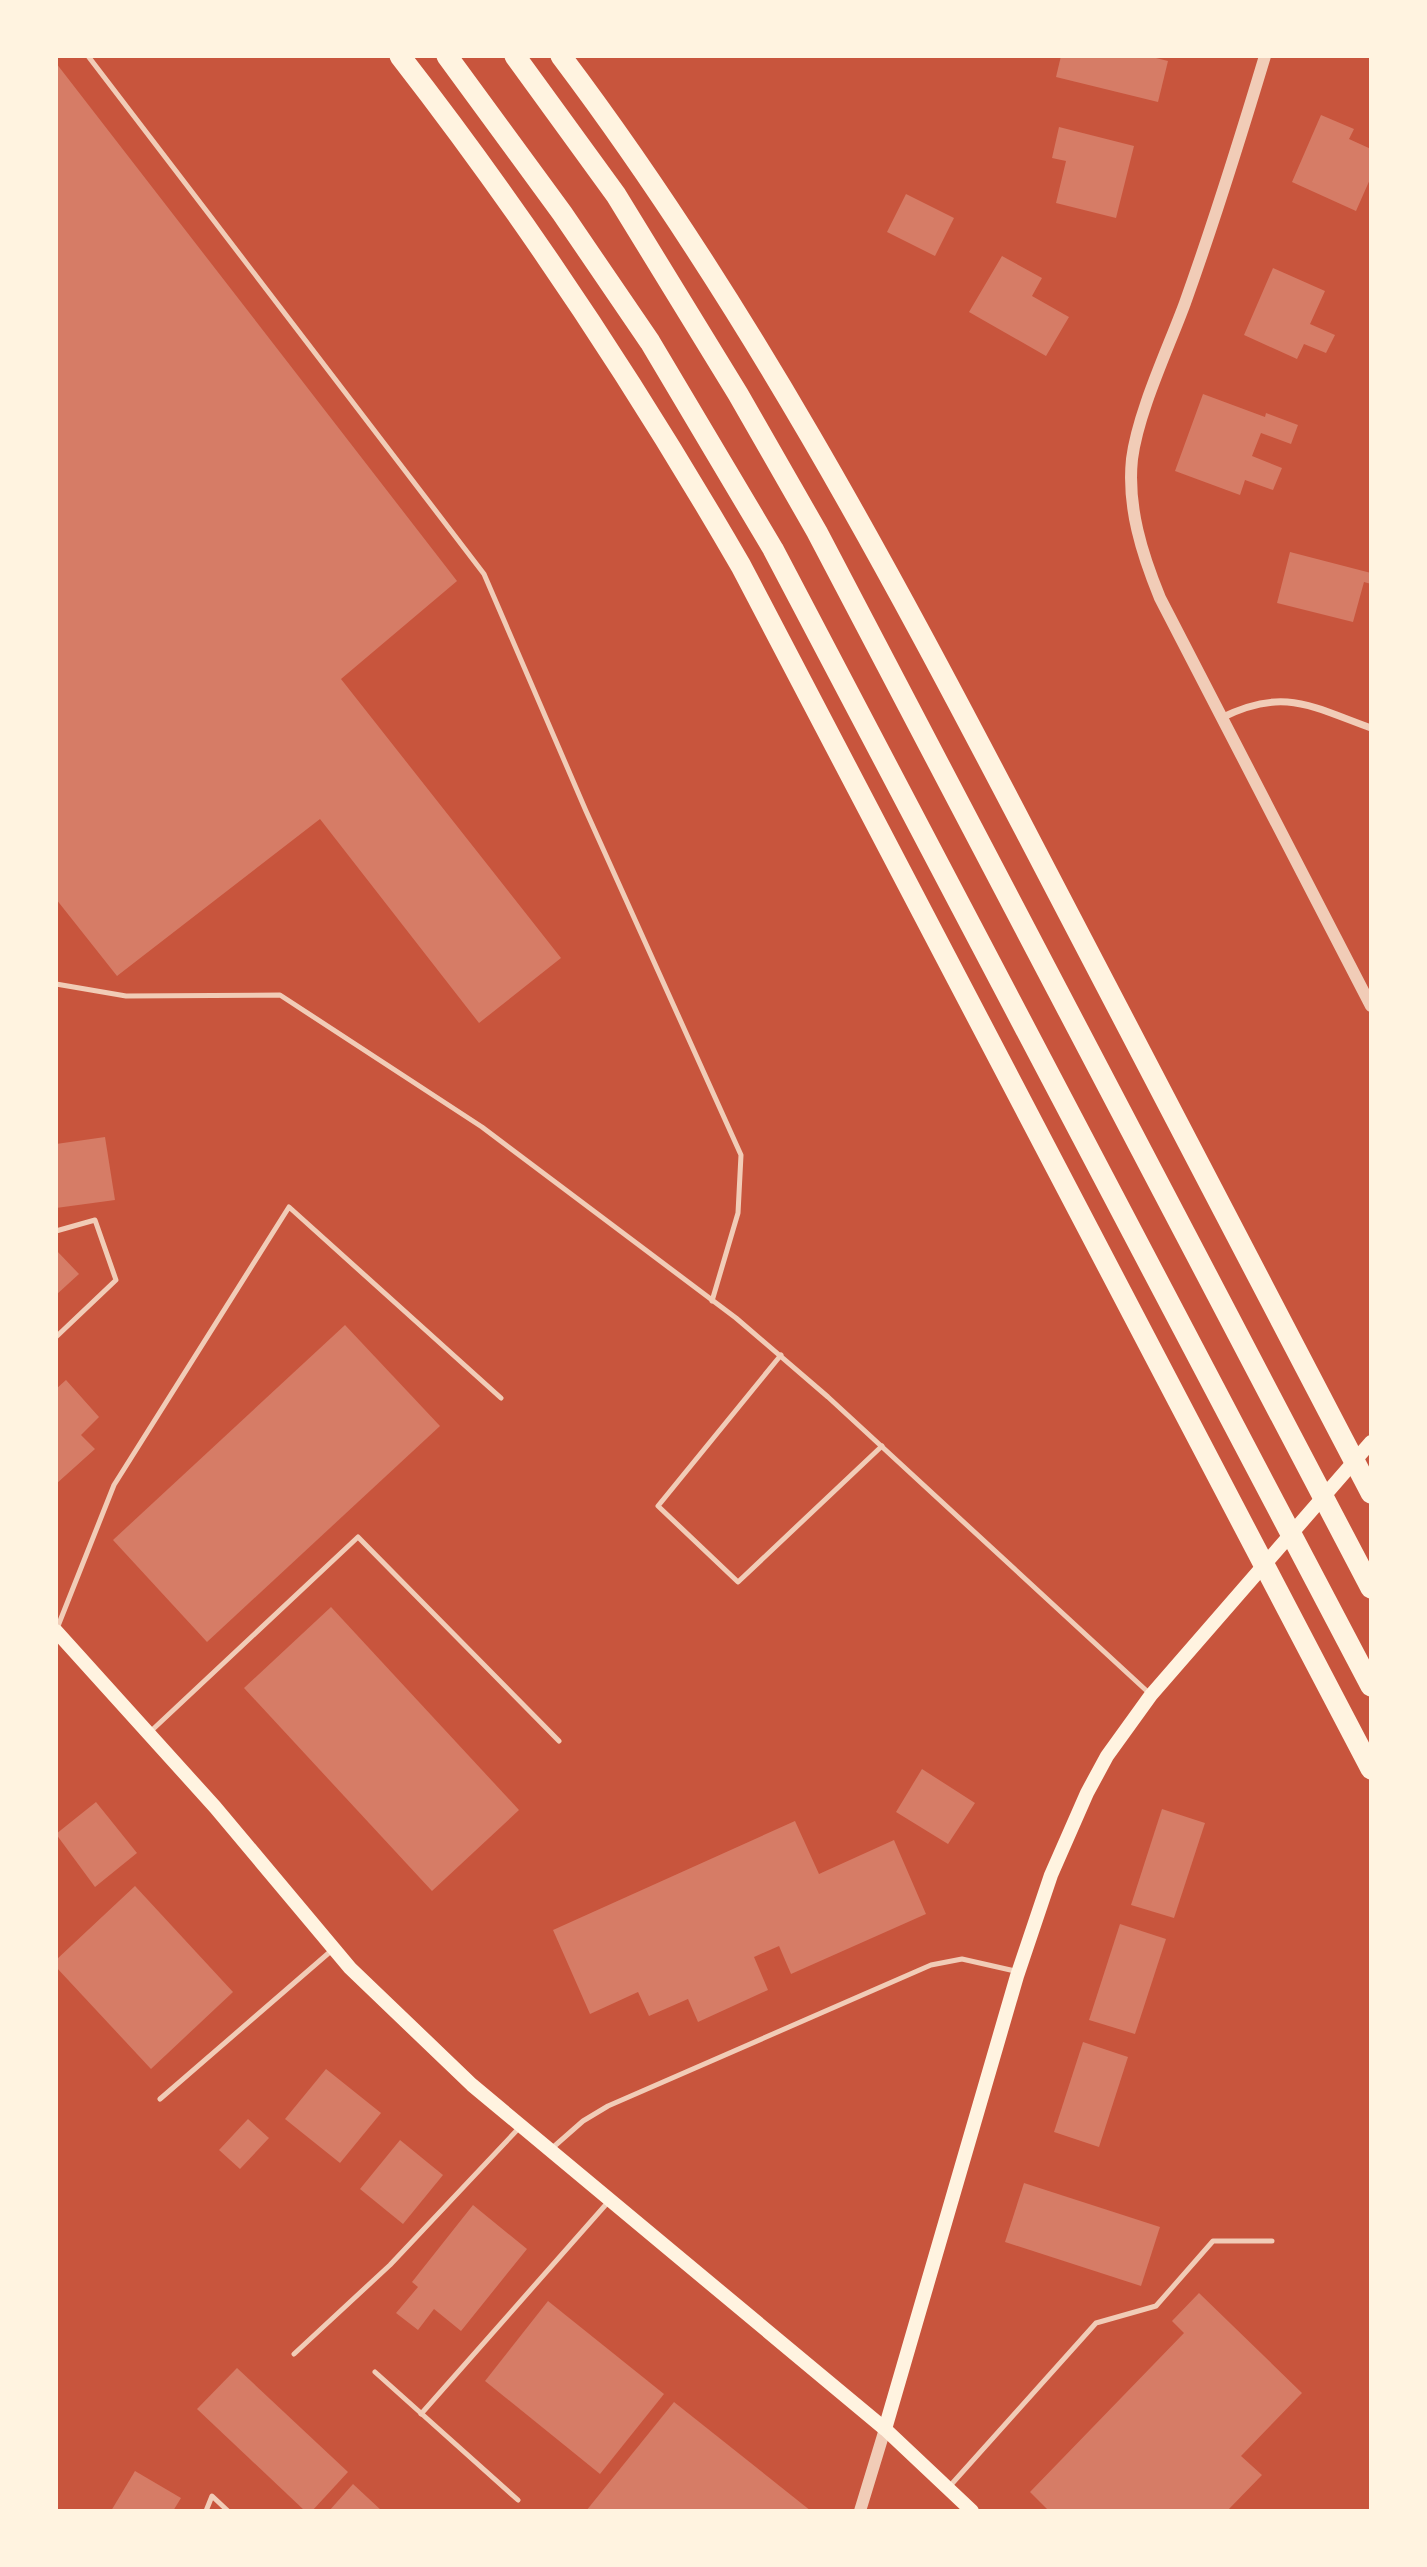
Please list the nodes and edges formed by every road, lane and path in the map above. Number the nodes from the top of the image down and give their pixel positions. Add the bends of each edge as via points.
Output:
1 (88, 56) edge
2 (400, 56) edge
3 (447, 56) edge
4 (515, 56) edge
5 (561, 56) edge
6 (1265, 56) edge
7 (1221, 718) junction
8 (1371, 727) edge
9 (56, 984) edge
10 (1371, 1006) edge
11 (56, 1231) edge
12 (712, 1300) junction
13 (56, 1337) edge
14 (781, 1355) junction
15 (501, 1398) dead end
16 (1371, 1442) edge
17 (882, 1446) junction
18 (1371, 1493) edge
19 (1371, 1588) edge
20 (56, 1631) edge
21 (1371, 1686) edge
22 (1151, 1695) junction
23 (149, 1734) junction
24 (559, 1741) dead end
25 (1371, 1769) edge
26 (334, 1948) junction
27 (1018, 1972) junction
28 (160, 2099) dead end
29 (522, 2126) junction
30 (550, 2150) junction
31 (610, 2200) junction
32 (1272, 2241) dead end
33 (294, 2354) dead end
34 (375, 2372) dead end
35 (421, 2414) junction
36 (885, 2429) junction
37 (948, 2488) junction
38 (518, 2500) dead end
39 (206, 2511) edge
40 (228, 2511) edge
41 (860, 2511) edge
42 (972, 2511) edge

1 - 12 lane via 484,574 741,1155 738,1213
2 - 25 highway via 575,296 741,566
3 - 21 highway via 650,342 773,549
4 - 19 highway via 616,195 811,521
5 - 18 highway via 733,305 856,513
6 - 7 street via 1132,457 1131,493 1148,568
7 - 8 street via 1276,699 1296,701
7 - 10 street
9 - 12 lane via 125,996 280,995 482,1127
11 - 13 lane via 95,1220 116,1280
12 - 14 lane
14 - 17 lane
14 - 17 lane via 658,1506 738,1583
15 - 20 lane via 289,1207 114,1485
16 - 22 main road
17 - 22 lane
20 - 23 main road
22 - 27 main road via 1087,1793 1051,1875
23 - 24 lane via 358,1537
23 - 26 main road
26 - 28 lane
26 - 29 main road via 472,2085
27 - 30 lane via 962,1959 931,1965 608,2106
27 - 36 main road
29 - 30 main road
29 - 33 lane via 390,2265
30 - 31 main road
31 - 35 lane
31 - 36 main road
32 - 37 lane via 1213,2241 1156,2306 1097,2323
34 - 35 lane
35 - 38 lane
36 - 37 main road
36 - 41 street
37 - 42 main road
39 - 40 lane via 212,2496

